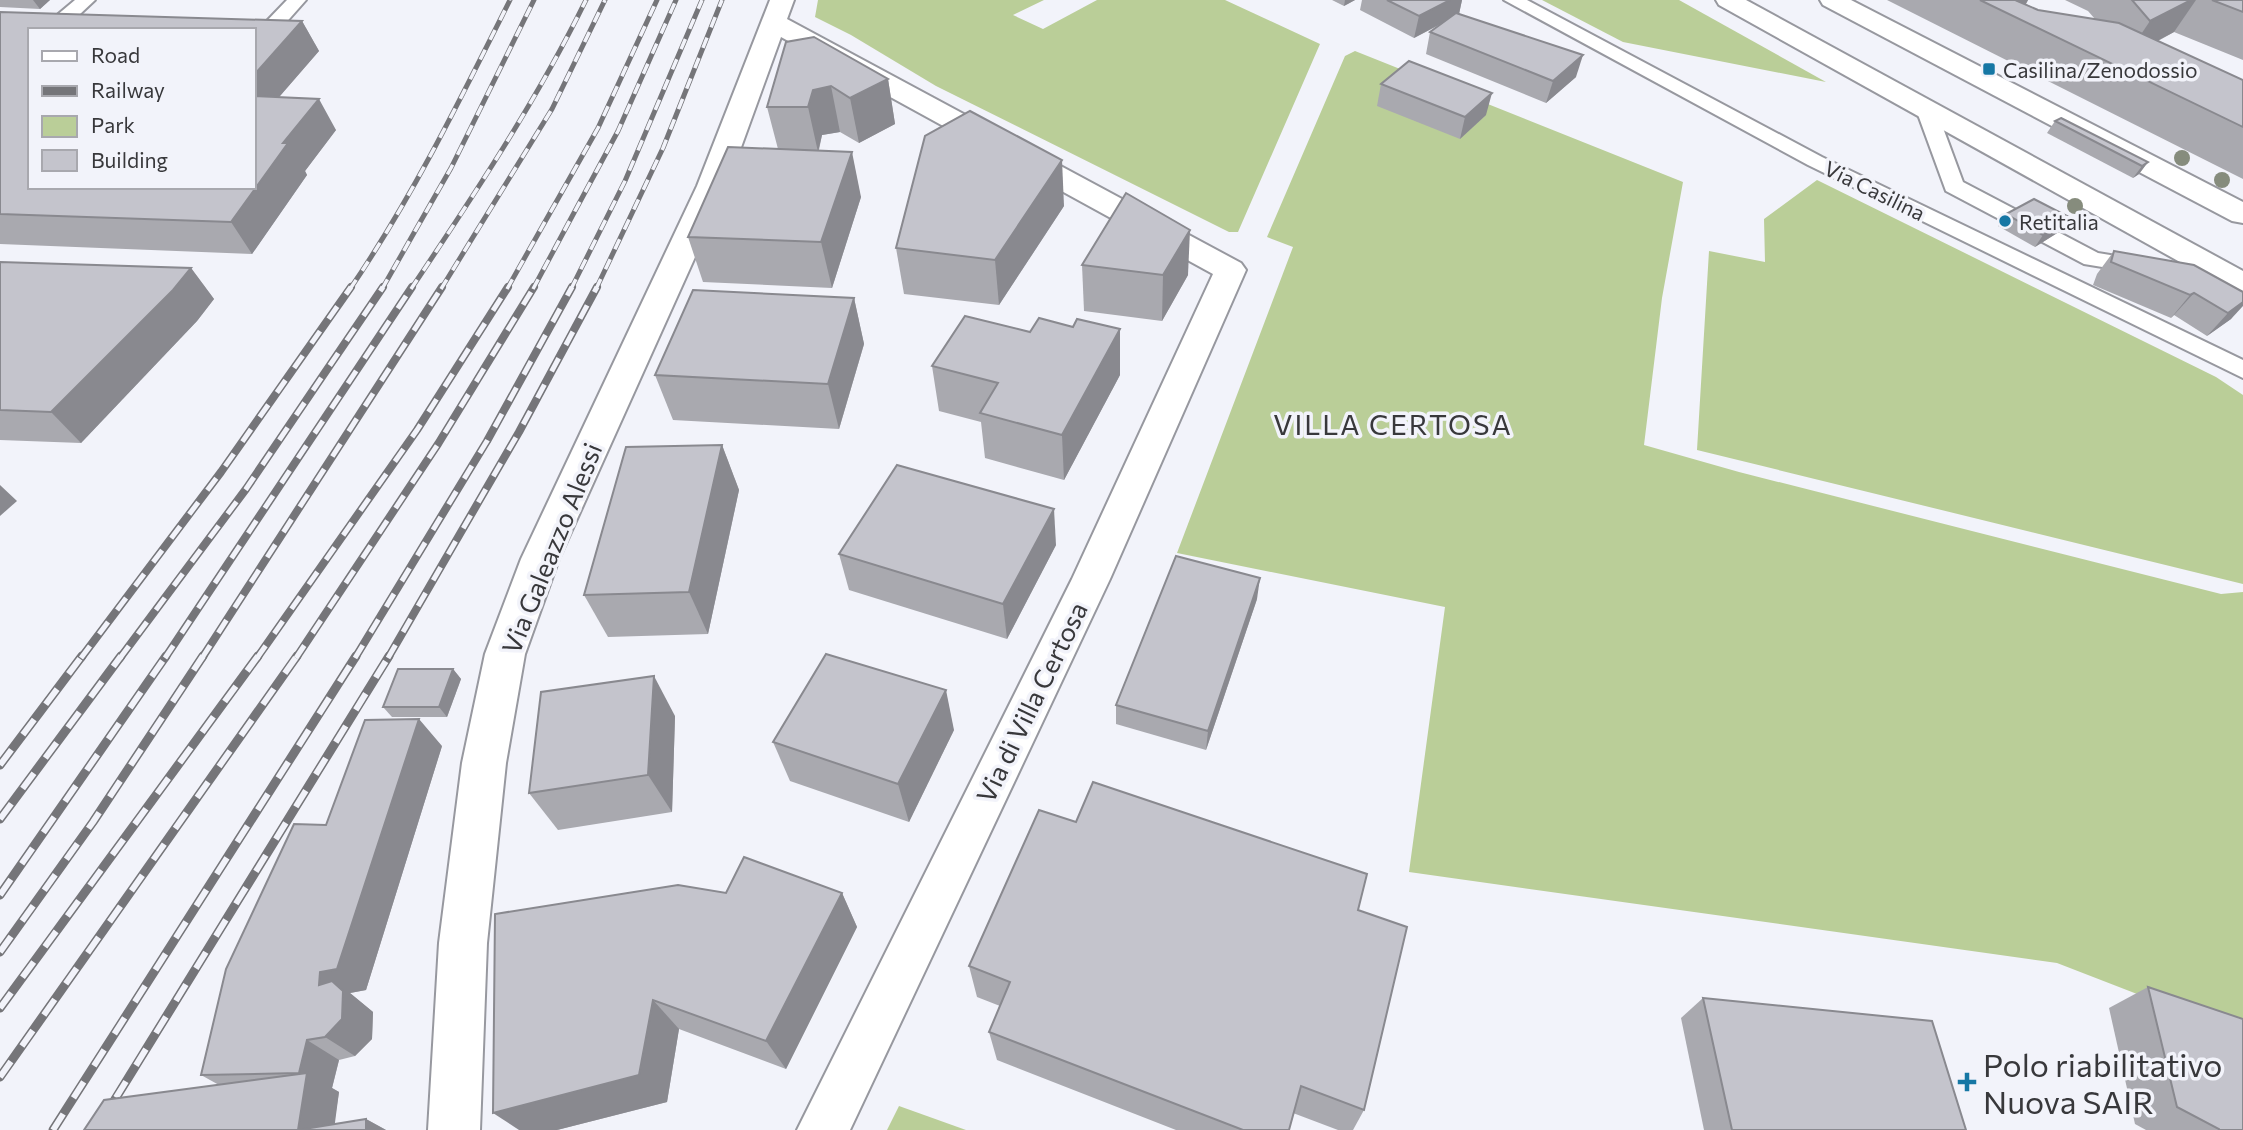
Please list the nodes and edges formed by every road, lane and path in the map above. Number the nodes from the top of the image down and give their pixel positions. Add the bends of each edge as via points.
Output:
1 (86, 0) edge
2 (297, 0) edge
3 (1513, 0) edge
4 (1728, 0) edge
5 (1832, 0) edge
6 (778, 11) edge
7 (34, 24) edge
8 (57, 25) junction
9 (85, 26) edge
10 (256, 30) edge
11 (1926, 109) junction
12 (2243, 214) edge
13 (2241, 283) edge
14 (2243, 370) edge
15 (454, 1130) edge
16 (823, 1130) edge

1 - 8 lane
2 - 10 lane via 268,31
3 - 14 lane, Via Casilina via 1815,161
4 - 11 street
5 - 12 street
6 - 15 street, Via Galeazzo Alessi via 712,187 540,559 505,654 484,763 463,943
6 - 16 street, Via di Villa Certosa via 1230,270 1091,579
7 - 8 lane
8 - 9 lane
11 - 13 street
11 - 13 lane via 1954,186 2092,259

